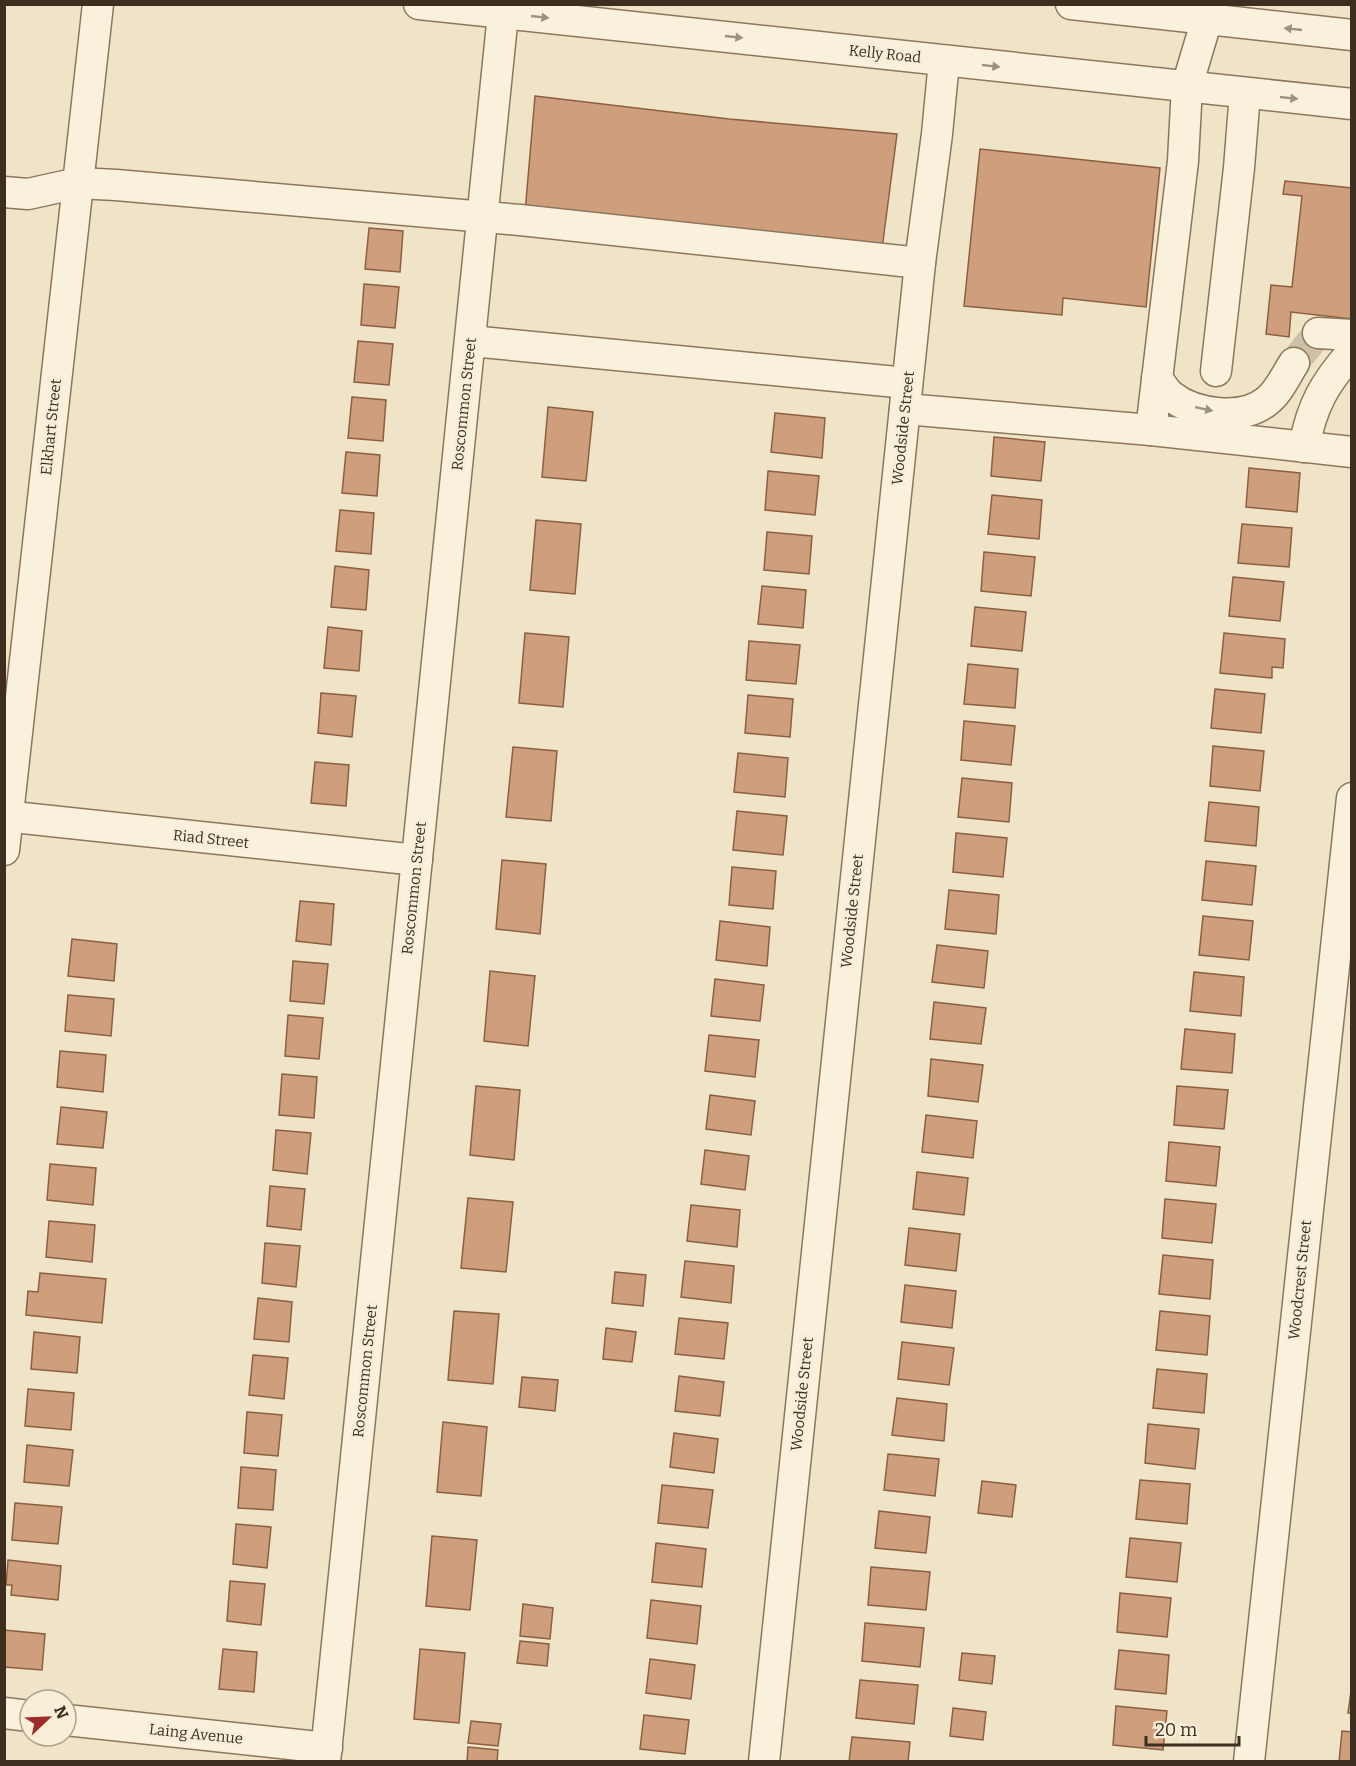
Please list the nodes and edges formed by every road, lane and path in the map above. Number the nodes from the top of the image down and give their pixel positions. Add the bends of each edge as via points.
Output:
1 (98, 4) edge
2 (419, 4) edge
3 (1071, 4) edge
4 (1208, 12) edge
5 (503, 14) junction
6 (666, 17) edge
7 (1352, 35) edge
8 (944, 61) junction
9 (1187, 86) junction
10 (1245, 93) junction
11 (1352, 104) edge
12 (78, 183) junction
13 (4, 192) edge
14 (483, 217) junction
15 (920, 263) junction
16 (1318, 333) dead end
17 (1352, 335) edge
18 (471, 341) junction
19 (1352, 352) edge
20 (1294, 363) tunnel mouth
21 (1216, 371) dead end
22 (1157, 378) junction
23 (906, 396) junction
24 (1151, 430) junction
25 (1304, 447) junction
26 (1352, 452) edge
27 (1352, 798) edge
28 (6, 817) edge
29 (4, 850) edge
30 (417, 860) junction
31 (78, 1722) edge
32 (326, 1755) edge
33 (764, 1761) edge
34 (1249, 1761) edge

1 - 12 street, Elkhart Street
2 - 5 street, Kelly Road
3 - 4 street
7 -> 4 street
4 - 9 street
5 -> 6 street, Kelly Road
5 - 14 street, Roscommon Street
6 -> 8 street, Kelly Road
8 -> 9 street, Kelly Road
8 - 15 street, Woodside Street
9 - 10 street, Kelly Road
9 - 22 street via 1183,161
10 -> 11 street, Kelly Road
10 - 21 street
12 - 13 street via 28,194
12 - 14 street
12 - 28 street, Elkhart Street
14 - 15 street
14 - 18 street, Roscommon Street
15 - 23 street, Woodside Street
16 - 17 street
18 - 23 street
18 - 30 street, Roscommon Street
19 - 25 street via 1318,398
22 -> 20 street via 1170,396 1186,405 1243,412 1267,401
22 - 24 street
23 - 24 street
23 - 33 street, Woodside Street
24 - 25 street
25 - 26 street
27 - 34 street, Woodcrest Street
28 - 29 street, Elkhart Street
28 - 30 street, Riad Street
30 - 32 street, Roscommon Street
31 - 32 street, Laing Avenue

